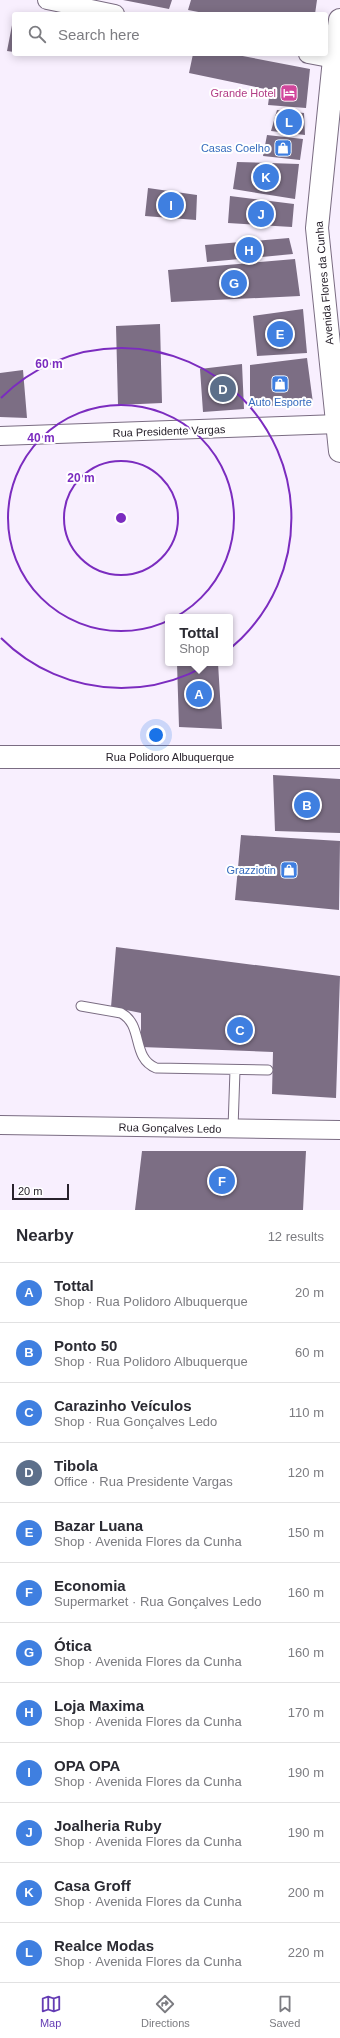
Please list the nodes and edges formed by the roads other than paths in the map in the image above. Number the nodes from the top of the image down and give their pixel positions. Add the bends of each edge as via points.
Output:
1 (47, 0) edge
2 (105, 12) edge
3 (340, 20) edge
4 (318, 56) edge
5 (337, 60) edge
6 (338, 424) junction
7 (0, 436) edge
8 (340, 451) edge
9 (0, 757) edge
10 (340, 757) edge
11 (81, 1006) dead end
12 (235, 1070) junction
13 (268, 1070) dead end
14 (0, 1125) edge
15 (233, 1128) junction
16 (340, 1130) edge

1 - 2 street
3 - 5 main road, Avenida Flores da Cunha
4 - 5 street
5 - 6 main road, Avenida Flores da Cunha via 317,228
6 - 7 street, Rua Presidente Vargas
6 - 8 main road, Avenida Flores da Cunha
9 - 10 main road, Rua Polidoro Albuquerque
11 - 12 lane via 127,1016 132,1022 143,1058 148,1065 156,1068
12 - 13 lane
12 - 15 lane
14 - 15 street, Rua Gonçalves Ledo
15 - 16 street, Rua Gonçalves Ledo

